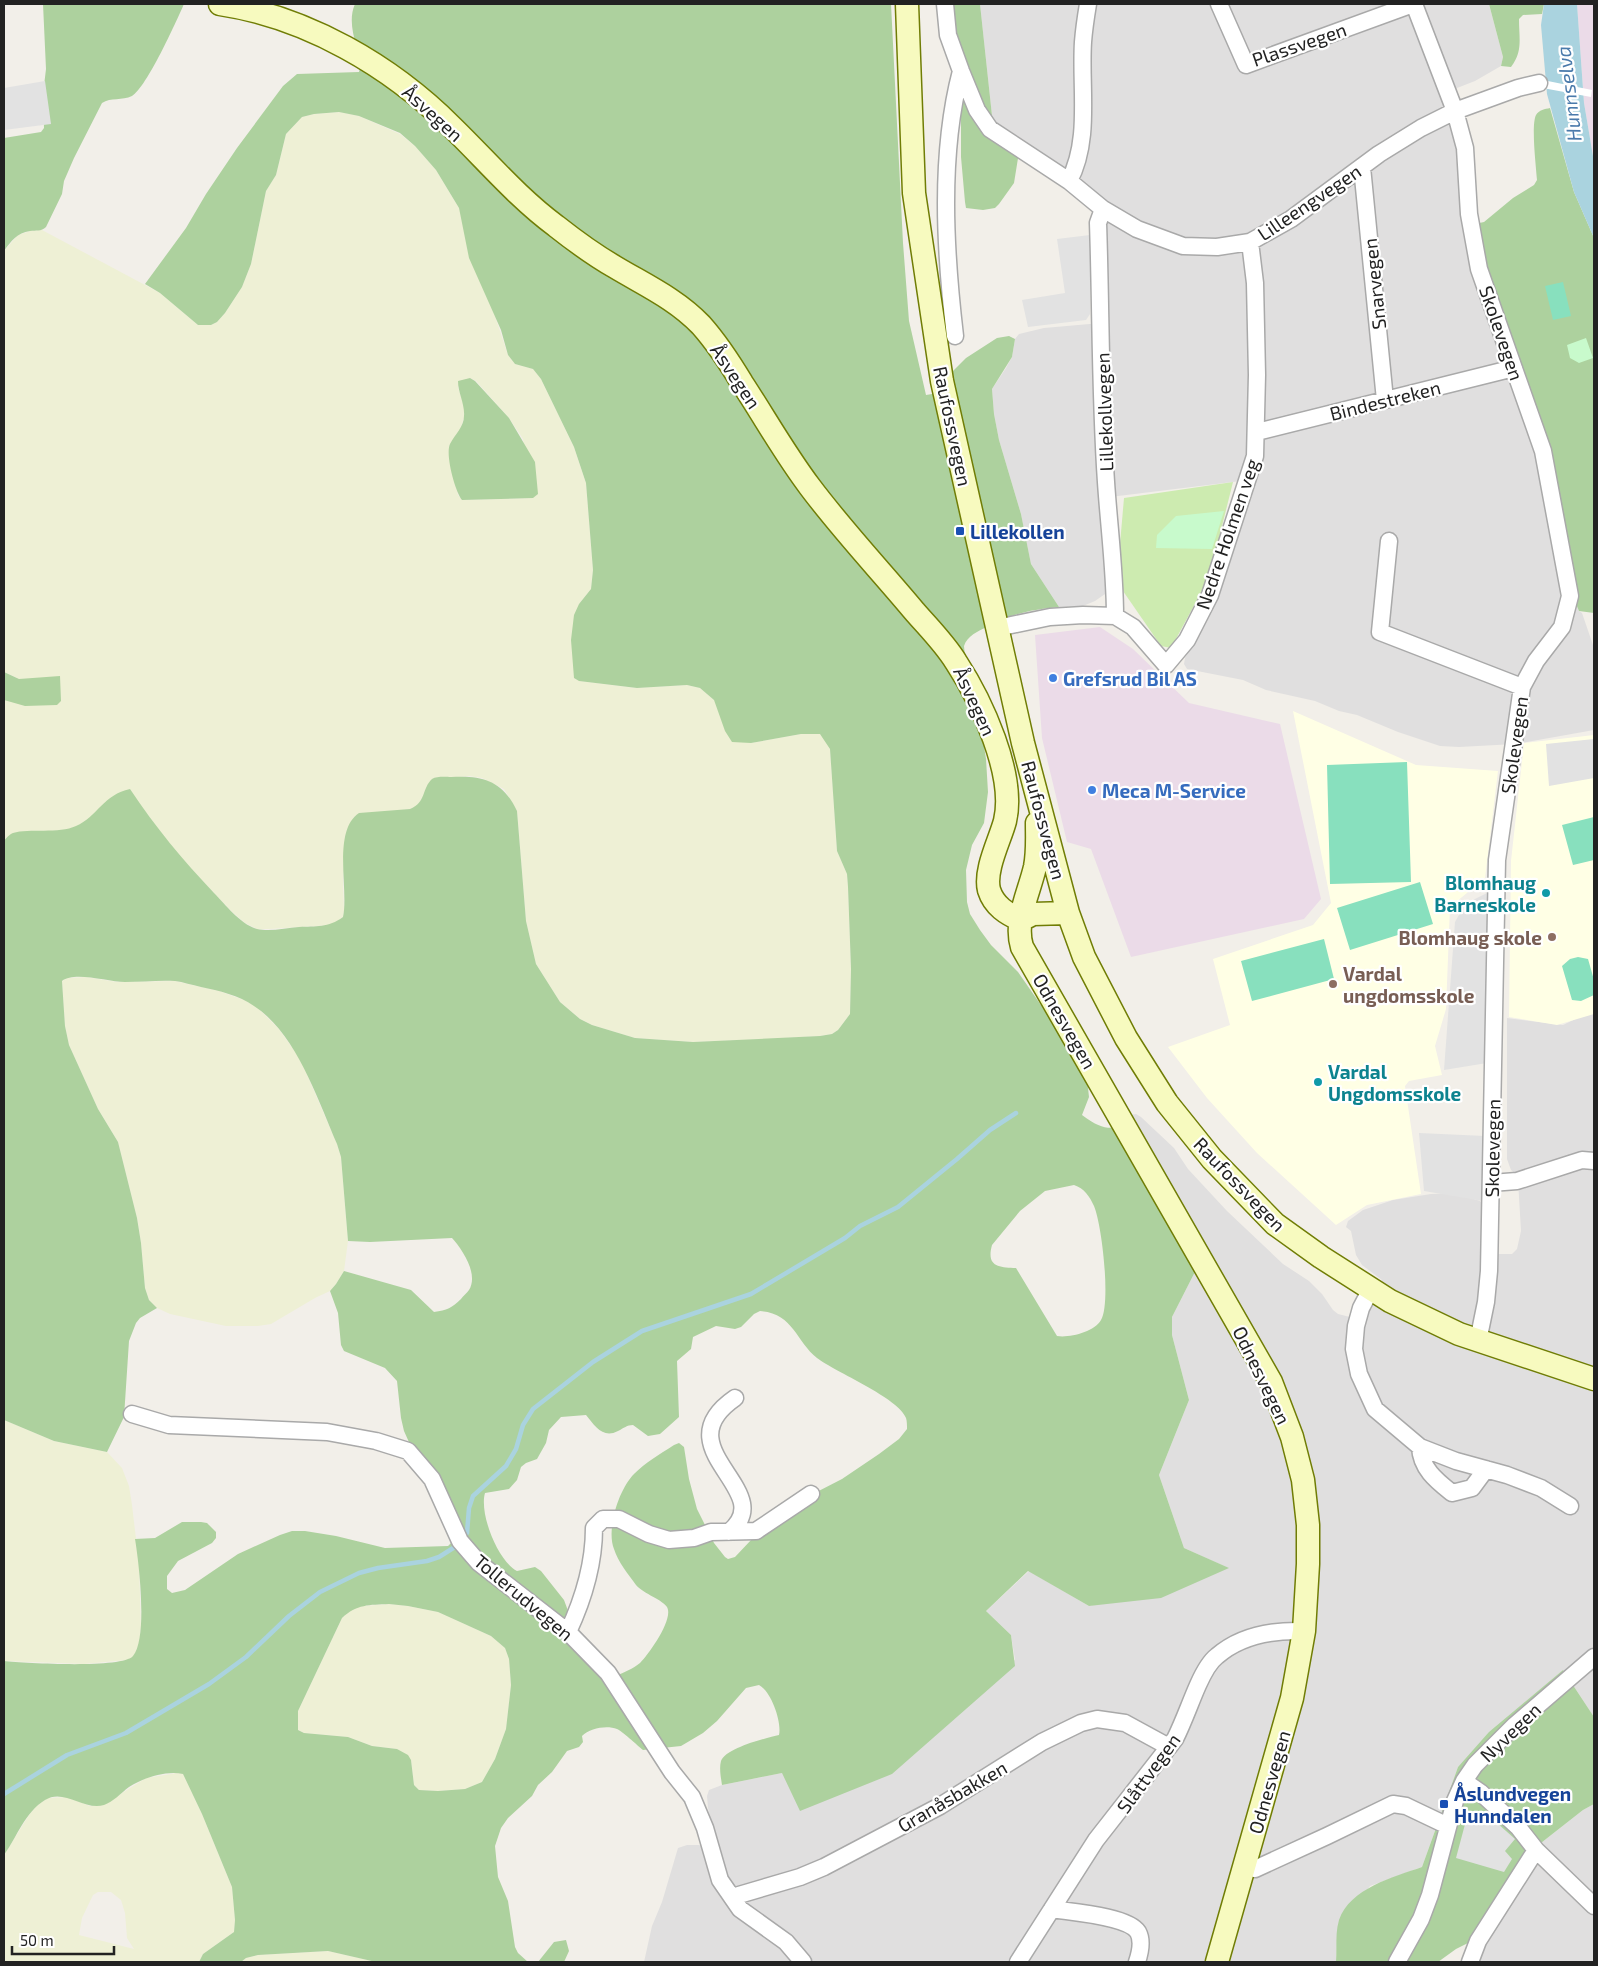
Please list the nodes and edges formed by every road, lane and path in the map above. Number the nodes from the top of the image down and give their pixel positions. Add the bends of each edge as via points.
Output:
1 (220, 4) edge
2 (907, 4) edge
3 (944, 4) edge
4 (1088, 4) edge
5 (1220, 4) edge
6 (1414, 4) edge
7 (961, 71) junction
8 (1539, 82) dead end
9 (1455, 111) junction
10 (1362, 167) junction
11 (1069, 181) junction
12 (1103, 209) junction
13 (1250, 242) junction
14 (955, 336) dead end
15 (1514, 368) junction
16 (1386, 400) junction
17 (1257, 432) junction
18 (1389, 542) dead end
19 (1115, 616) junction
20 (998, 628) junction
21 (1522, 687) junction
22 (1037, 795) junction
23 (1062, 891) junction
24 (1023, 911) junction
25 (1068, 913) junction
26 (1594, 1161) edge
27 (1491, 1183) junction
28 (1371, 1289) junction
29 (1478, 1341) junction
30 (1594, 1379) edge
31 (735, 1398) dead end
32 (132, 1414) dead end
33 (1420, 1447) junction
34 (1486, 1469) junction
35 (811, 1494) dead end
36 (1570, 1506) dead end
37 (729, 1532) junction
38 (1304, 1631) junction
39 (568, 1632) junction
40 (1594, 1657) edge
41 (1169, 1748) junction
42 (1464, 1781) junction
43 (1448, 1826) junction
44 (1536, 1850) junction
45 (1255, 1869) dead end
46 (732, 1897) junction
47 (1594, 1906) edge
48 (1052, 1909) junction
49 (803, 1962) edge
50 (1018, 1962) edge
51 (1137, 1962) edge
52 (1217, 1962) edge
53 (1397, 1962) edge
54 (1470, 1962) edge

1 - 24 main road, Åsvegen via 277,17 328,38 410,89 535,211 616,268 664,295 700,325 722,352 809,485 954,658 974,691 998,752 1007,798 1006,817 988,885 996,903 1007,914
2 - 20 main road, Raufossvegen via 914,194 928,292 942,381
3 - 7 street, Lilleengvegen via 948,35
4 - 11 street via 1083,41 1081,136 1076,168
5 - 6 street, Plassvegen via 1246,65
6 - 9 street, Skolevegen
7 - 11 street, Lilleengvegen via 977,110 990,129
7 - 14 street via 953,101 947,160 947,271
8 - 9 street, Lilleengvegen
9 - 10 street, Lilleengvegen via 1421,128
9 - 15 street, Skolevegen via 1465,148 1468,214 1479,269
10 - 13 street, Lilleengvegen via 1291,220
10 - 16 street, Snarvegen
11 - 12 street, Lilleengvegen
12 - 13 street, Lilleengvegen via 1137,229 1183,246 1217,247
12 - 19 street, Lillekollvegen via 1098,223 1101,341
13 - 17 street, Nedre Holmen veg via 1255,283
15 - 16 street, Bindestreken
15 - 21 street, Skolevegen via 1543,451 1570,596 1562,627 1536,661
16 - 17 street, Bindestreken
17 - 19 street, Nedre Holmen veg via 1255,456 1210,595 1187,640 1166,665 1133,628
18 - 21 street via 1380,632
19 - 20 street via 1050,617
20 - 22 main road, Raufossvegen
21 - 27 street, Skolevegen via 1497,860
22 - 23 main road, Raufossvegen
22 - 24 main road, Odnesvegen via 1036,854
23 - 24 main road via 1045,889 1030,895
23 - 25 main road, Raufossvegen
24 - 25 main road via 1033,914
24 - 38 main road, Odnesvegen via 1019,938 1024,952 1270,1382 1292,1437 1303,1480 1308,1525
25 - 28 main road, Raufossvegen via 1084,957 1126,1038 1167,1103 1212,1159 1275,1224
26 - 27 street via 1582,1160 1517,1181
27 - 29 street, Skolevegen via 1489,1271
28 - 29 main road, Raufossvegen
28 - 33 street via 1360,1308 1356,1326 1354,1349 1359,1374 1375,1409
29 - 30 main road, Raufossvegen
31 - 37 street via 722,1407 712,1423 710,1441 715,1456 738,1490 744,1506 743,1517
32 - 39 street, Tollerudvegen via 169,1425 327,1432 408,1451 432,1480 460,1541 479,1563
33 - 34 street
33 - 34 street via 1430,1476 1452,1493 1472,1488
34 - 36 street via 1541,1488
35 - 37 street via 756,1531
37 - 39 street via 669,1540 620,1520 603,1519 594,1528 589,1573
38 - 41 street, Slåttvegen via 1283,1630 1254,1636 1215,1657 1198,1685 1185,1720
38 - 52 main road, Odnesvegen via 1292,1698
39 - 46 street, Tollerudvegen via 608,1673 672,1772 692,1797 720,1880
40 - 42 street, Nyvegen via 1515,1725
41 - 46 street, Granåsbakken via 1125,1723 1097,1719 1081,1723 1042,1742 940,1806 824,1867
41 - 48 street, Slåttvegen via 1096,1840
42 - 43 street, Nyvegen
42 - 44 street via 1518,1827
43 - 45 street via 1406,1806 1393,1804
43 - 53 street, Nyvegen via 1424,1911
44 - 47 street
44 - 54 street via 1478,1941
46 - 49 street, Tollerudvegen via 740,1909 786,1942
48 - 50 street, Slåttvegen
48 - 51 street via 1126,1923 1137,1931 1141,1942

